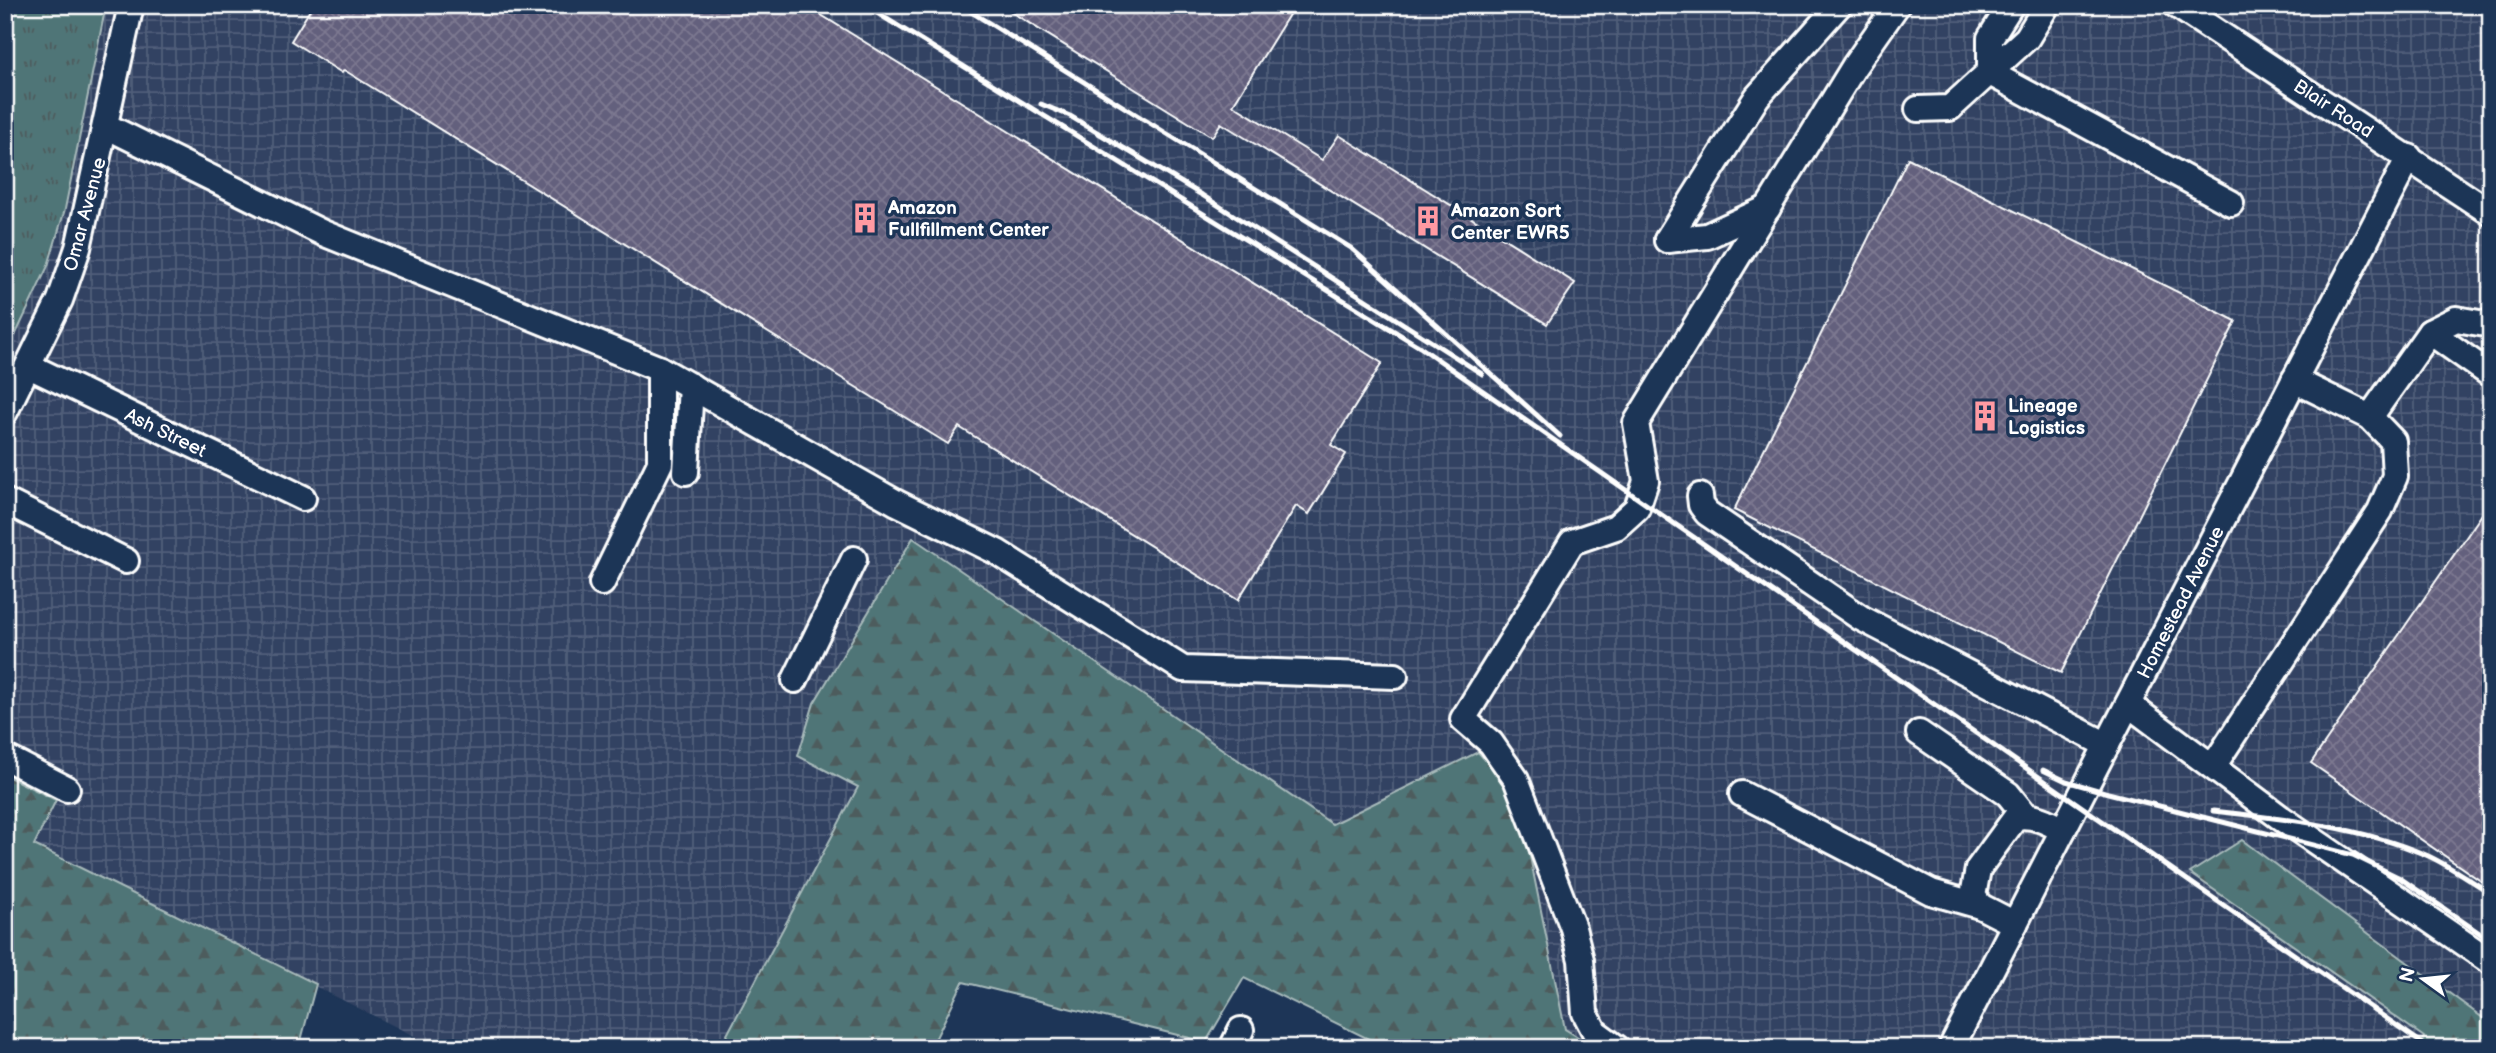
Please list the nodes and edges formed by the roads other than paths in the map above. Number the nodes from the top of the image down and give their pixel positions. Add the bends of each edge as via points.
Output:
1 (131, 5) edge
2 (1839, 5) edge
3 (1897, 5) edge
4 (2011, 5) edge
5 (2047, 5) edge
6 (2176, 5) edge
7 (1990, 73) junction
8 (1919, 109) dead end
9 (106, 126) junction
10 (2409, 157) junction
11 (2231, 203) dead end
12 (1768, 208) junction
13 (2491, 213) edge
14 (2491, 325) edge
15 (2430, 332) junction
16 (29, 366) junction
17 (660, 369) junction
18 (2491, 375) edge
19 (2294, 380) junction
20 (691, 386) junction
21 (5, 412) edge
22 (2370, 417) junction
23 (686, 472) dead end
24 (1700, 496) dead end
25 (303, 498) dead end
26 (5, 501) edge
27 (854, 559) dead end
28 (126, 561) dead end
29 (602, 583) dead end
30 (1395, 676) dead end
31 (795, 680) dead end
32 (2128, 704) junction
33 (1919, 733) dead end
34 (2107, 745) junction
35 (5, 757) edge
36 (2214, 765) junction
37 (67, 789) dead end
38 (1742, 794) dead end
39 (2025, 815) junction
40 (2063, 830) junction
41 (1980, 906) junction
42 (2015, 924) junction
43 (2491, 962) edge
44 (1617, 1048) edge
45 (1951, 1048) edge

1 - 9 street, Omar Avenue
2 - 12 street via 1757,97 1667,240 1707,236
3 - 12 street
4 - 7 street via 1990,37
5 - 7 street via 2027,38
6 - 10 street, Blair Road
7 - 8 street via 1950,108
7 - 11 street
9 - 16 street, Omar Avenue via 87,216 69,273
9 - 17 street via 323,233
10 - 13 street, Blair Road
10 - 19 street, Homestead Avenue
12 - 44 street via 1636,424 1646,481 1637,508 1616,527 1572,542 1463,719 1491,743 1516,779 1573,928 1585,1013 1595,1032
14 - 15 street via 2456,319
15 - 18 street
15 - 22 street
16 - 21 street, Omar Avenue
16 - 25 street, Ash Street
17 - 20 street
17 - 29 street via 660,463
19 - 22 street
19 - 32 street, Homestead Avenue
20 - 23 street
20 - 30 street via 897,503 997,552 1183,669
22 - 36 street via 2393,441 2395,476 2380,511
24 - 34 street via 1707,513 1846,609
26 - 28 street
27 - 31 street
32 - 34 street, Homestead Avenue
32 - 36 street
33 - 39 street via 2008,794
34 - 40 street, Homestead Avenue
35 - 37 street
36 - 43 street via 2281,818
38 - 41 street via 1931,891
39 - 40 street
39 - 41 street via 2009,824 1978,869 1973,896
40 - 42 street, Homestead Avenue
41 - 42 street
42 - 45 street, Homestead Avenue

